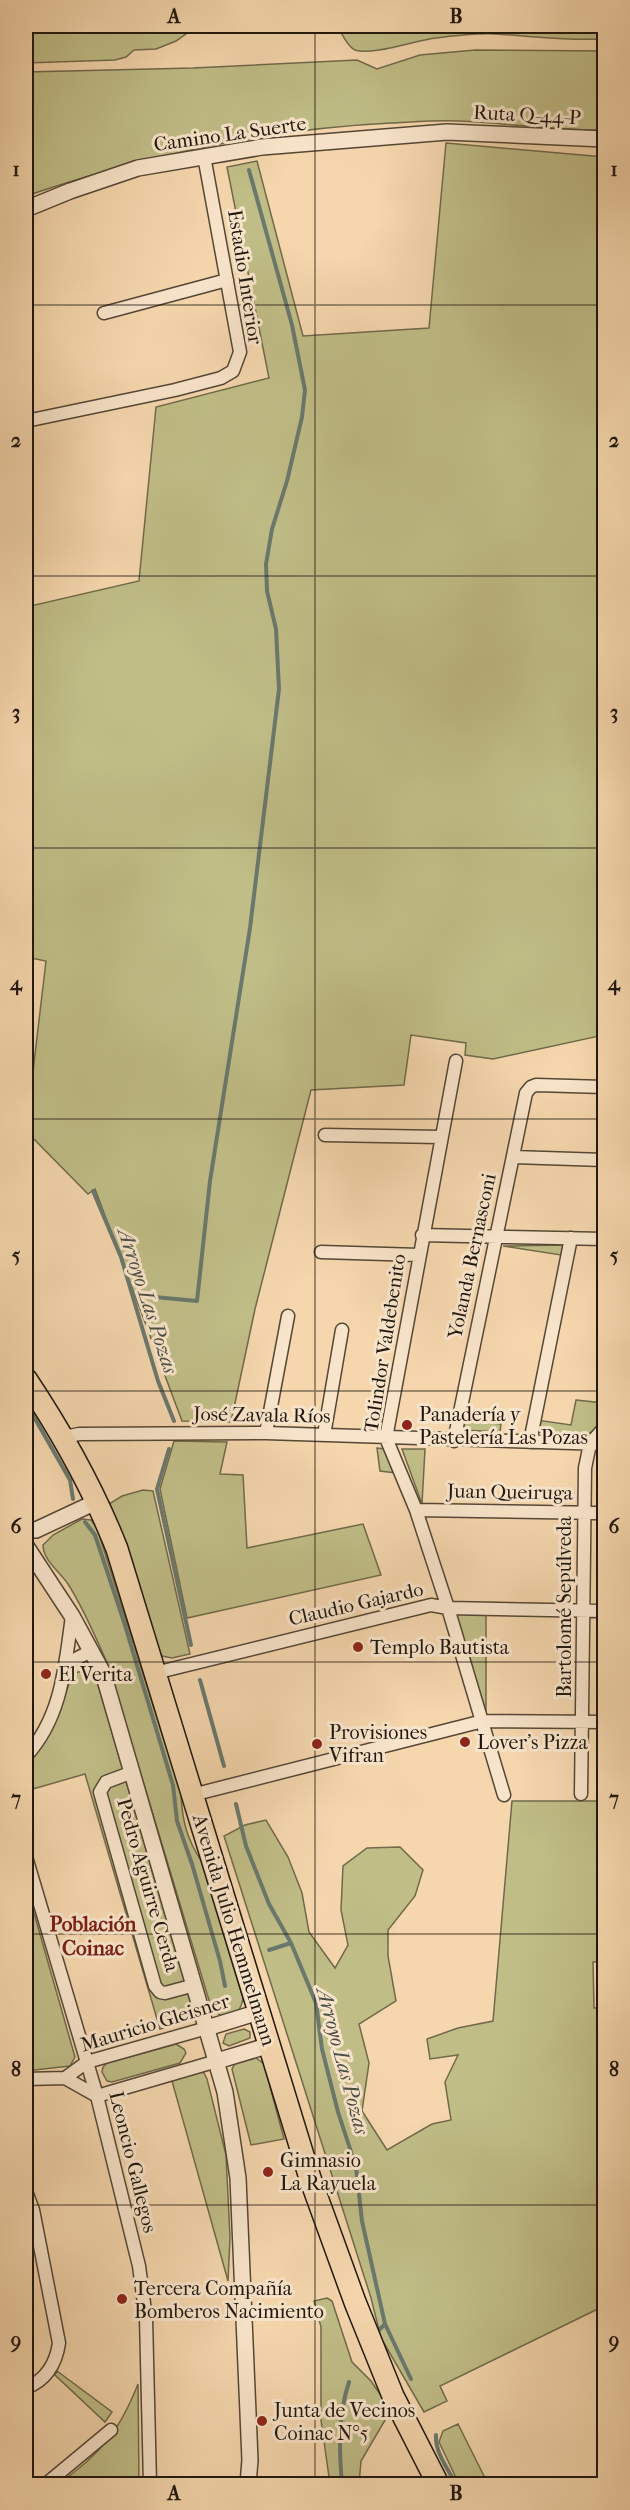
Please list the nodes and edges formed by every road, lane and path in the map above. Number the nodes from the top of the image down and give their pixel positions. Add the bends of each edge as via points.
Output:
1 (447, 132) joint
2 (604, 139) edge
3 (204, 156) junction
4 (26, 210) edge
5 (227, 280) junction
6 (104, 313) dead end
7 (26, 421) edge
8 (456, 1061) dead end
9 (604, 1087) edge
10 (325, 1135) dead end
11 (441, 1137) junction
12 (513, 1157) junction
13 (604, 1160) edge
14 (422, 1235) junction
15 (495, 1238) junction
16 (571, 1238) junction
17 (604, 1239) edge
18 (321, 1252) dead end
19 (419, 1255) junction
20 (288, 1316) dead end
21 (342, 1330) dead end
22 (26, 1379) edge
23 (604, 1428) edge
24 (266, 1433) junction
25 (324, 1435) junction
26 (64, 1437) junction
27 (386, 1438) junction
28 (454, 1441) junction
29 (530, 1442) junction
30 (590, 1444) junction
31 (604, 1444) edge
32 (98, 1501) junction
33 (416, 1510) junction
34 (584, 1512) junction
35 (604, 1513) edge
36 (31, 1529) edge
37 (26, 1547) edge
38 (448, 1608) junction
39 (582, 1611) junction
40 (604, 1611) edge
41 (72, 1616) junction
42 (91, 1651) junction
43 (66, 1664) junction
44 (155, 1673) junction
45 (483, 1721) junction
46 (582, 1721) junction
47 (604, 1722) edge
48 (26, 1756) edge
49 (133, 1772) junction
50 (581, 1794) dead end
51 (192, 1795) junction
52 (504, 1795) dead end
53 (26, 1857) edge
54 (195, 1985) junction
55 (259, 2012) junction
56 (207, 2028) junction
57 (270, 2045) junction
58 (217, 2061) junction
59 (87, 2062) junction
60 (65, 2078) junction
61 (26, 2079) edge
62 (97, 2096) junction
63 (26, 2191) edge
64 (26, 2388) edge
65 (111, 2430) dead end
66 (46, 2484) edge
67 (150, 2484) edge
68 (248, 2484) edge
69 (438, 2484) edge

1 - 2 street, Ruta Q-44-P
1 - 3 street, Camino La Suerte via 262,147
3 - 4 street, Camino La Suerte via 138,168
3 - 5 street, Estadio Interior
5 - 6 street
5 - 7 street, Estadio Interior via 240,352 233,371 175,390
8 - 11 street, Tolindor Valdebenito
9 - 12 street, Yolanda Bernasconi via 531,1087 526,1093
10 - 11 street
11 - 14 street, Tolindor Valdebenito
12 - 13 street
12 - 15 street, Yolanda Bernasconi
14 - 15 street
14 - 19 street, Tolindor Valdebenito
15 - 16 street
15 - 28 street, Yolanda Bernasconi
16 - 17 street
16 - 29 street
18 - 19 street
19 - 27 street, Tolindor Valdebenito
20 - 24 street
21 - 25 street
22 - 26 highway, Avenida Julio Hemmelmann
23 - 30 street
24 - 25 street, José Zavala Ríos
24 - 26 street, José Zavala Ríos
25 - 27 street, José Zavala Ríos
26 - 32 highway, Avenida Julio Hemmelmann
27 - 28 street, José Zavala Ríos
27 - 33 street, Tolindor Valdebenito
28 - 29 street, José Zavala Ríos
29 - 30 street, José Zavala Ríos
30 - 31 street, José Zavala Ríos
30 - 34 street, Bartolomé Sepúlveda
32 - 36 street
32 - 44 highway, Avenida Julio Hemmelmann
33 - 34 street, Juan Queiruga
33 - 38 street, Tolindor Valdebenito
34 - 35 street, Juan Queiruga
34 - 39 street, Bartolomé Sepúlveda
36 - 37 street
37 - 41 street, Pedro Aguirre Cerda
38 - 39 street, Claudio Gajardo
38 - 44 street, Claudio Gajardo via 431,1605
38 - 45 street, Tolindor Valdebenito
39 - 40 street, Claudio Gajardo
39 - 46 street, Bartolomé Sepúlveda
41 - 42 street, Pedro Aguirre Cerda
41 - 43 street
42 - 43 street
42 - 49 street, Pedro Aguirre Cerda via 103,1673
43 - 48 street via 54,1711
44 - 51 highway, Avenida Julio Hemmelmann
45 - 46 street
45 - 51 street
45 - 52 street, Tolindor Valdebenito
46 - 47 street
46 - 50 street, Bartolomé Sepúlveda
49 - 54 street, Pedro Aguirre Cerda
49 - 54 street, Pedro Aguirre Cerda via 106,1782 100,1792 155,1986 165,1993
51 - 55 highway, Avenida Julio Hemmelmann
53 - 59 street, Leoncio Gallegos
54 - 56 street, Pedro Aguirre Cerda
55 - 56 street, Mauricio Gleisner
55 - 57 highway, Avenida Julio Hemmelmann
56 - 58 street, Pedro Aguirre Cerda
56 - 59 street, Mauricio Gleisner
57 - 58 street
57 - 69 highway, Avenida Julio Hemmelmann via 310,2178 355,2302 400,2412
58 - 62 street
58 - 68 street, Pedro Aguirre Cerda via 238,2178
59 - 60 street, Mauricio Gleisner
59 - 62 street, Leoncio Gallegos
60 - 61 street, Mauricio Gleisner
60 - 62 street, Mauricio Gleisner
62 - 67 street, Leoncio Gallegos via 140,2266 146,2318
63 - 64 street via 58,2334 58,2352 48,2373
65 - 66 street

